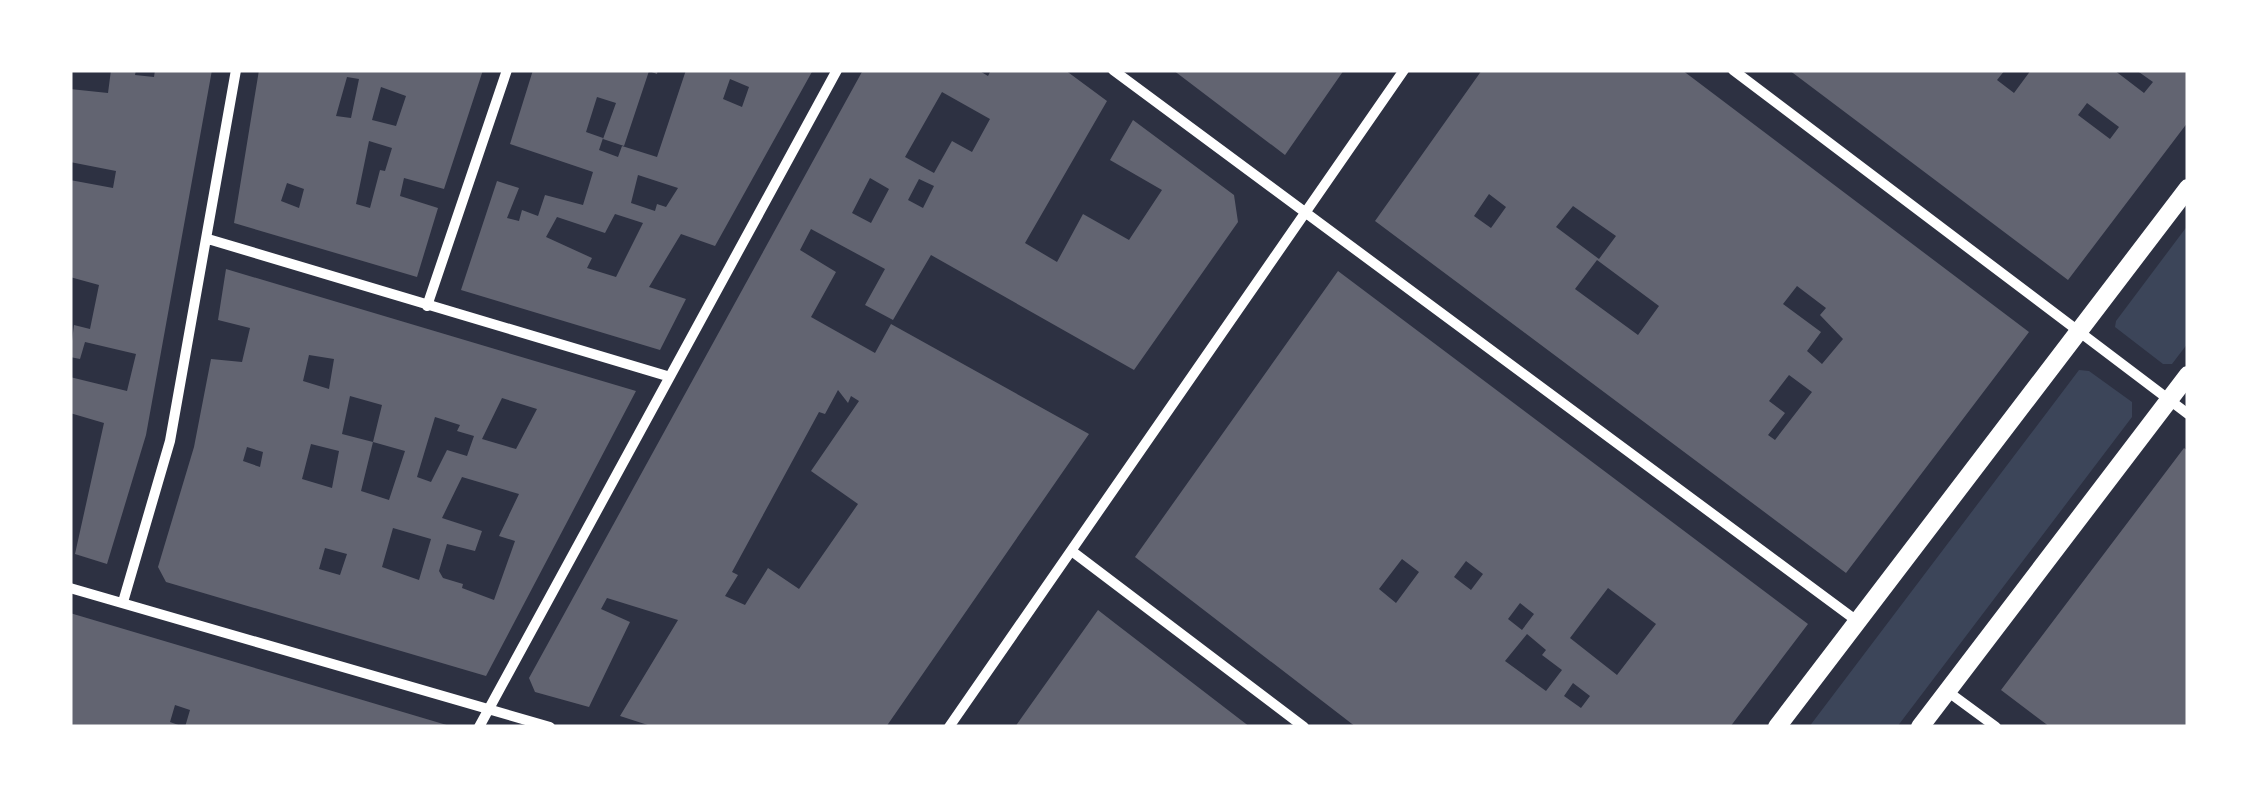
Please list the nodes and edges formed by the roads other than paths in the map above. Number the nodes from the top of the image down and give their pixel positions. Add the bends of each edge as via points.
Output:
1 (236, 70) edge
2 (507, 70) edge
3 (837, 70) edge
4 (1114, 70) edge
5 (1404, 70) edge
6 (1733, 70) edge
7 (2188, 188) edge
8 (1305, 214) junction
9 (208, 239) junction
10 (427, 306) junction
11 (2079, 332) junction
12 (2188, 374) edge
13 (666, 376) junction
14 (2169, 400) junction
15 (2188, 414) edge
16 (1073, 552) junction
17 (70, 588) edge
18 (123, 602) junction
19 (1857, 622) junction
20 (1947, 691) junction
21 (490, 709) junction
22 (480, 727) edge
23 (550, 727) edge
24 (948, 727) edge
25 (1304, 727) edge
26 (1777, 727) edge
27 (1920, 727) edge
28 (1996, 727) edge

1 - 9 street
2 - 10 street
3 - 13 street
4 - 8 street
5 - 8 street
6 - 11 street
7 - 11 street
8 - 16 street
8 - 19 street
9 - 10 street
9 - 18 street via 170,441
10 - 13 street
11 - 14 street
11 - 19 street
12 - 14 street
13 - 21 street
14 - 15 street
14 - 20 street
16 - 24 street
16 - 25 street
17 - 18 street
18 - 21 street
19 - 26 street
20 - 27 street
20 - 28 street
21 - 22 street
21 - 23 street

